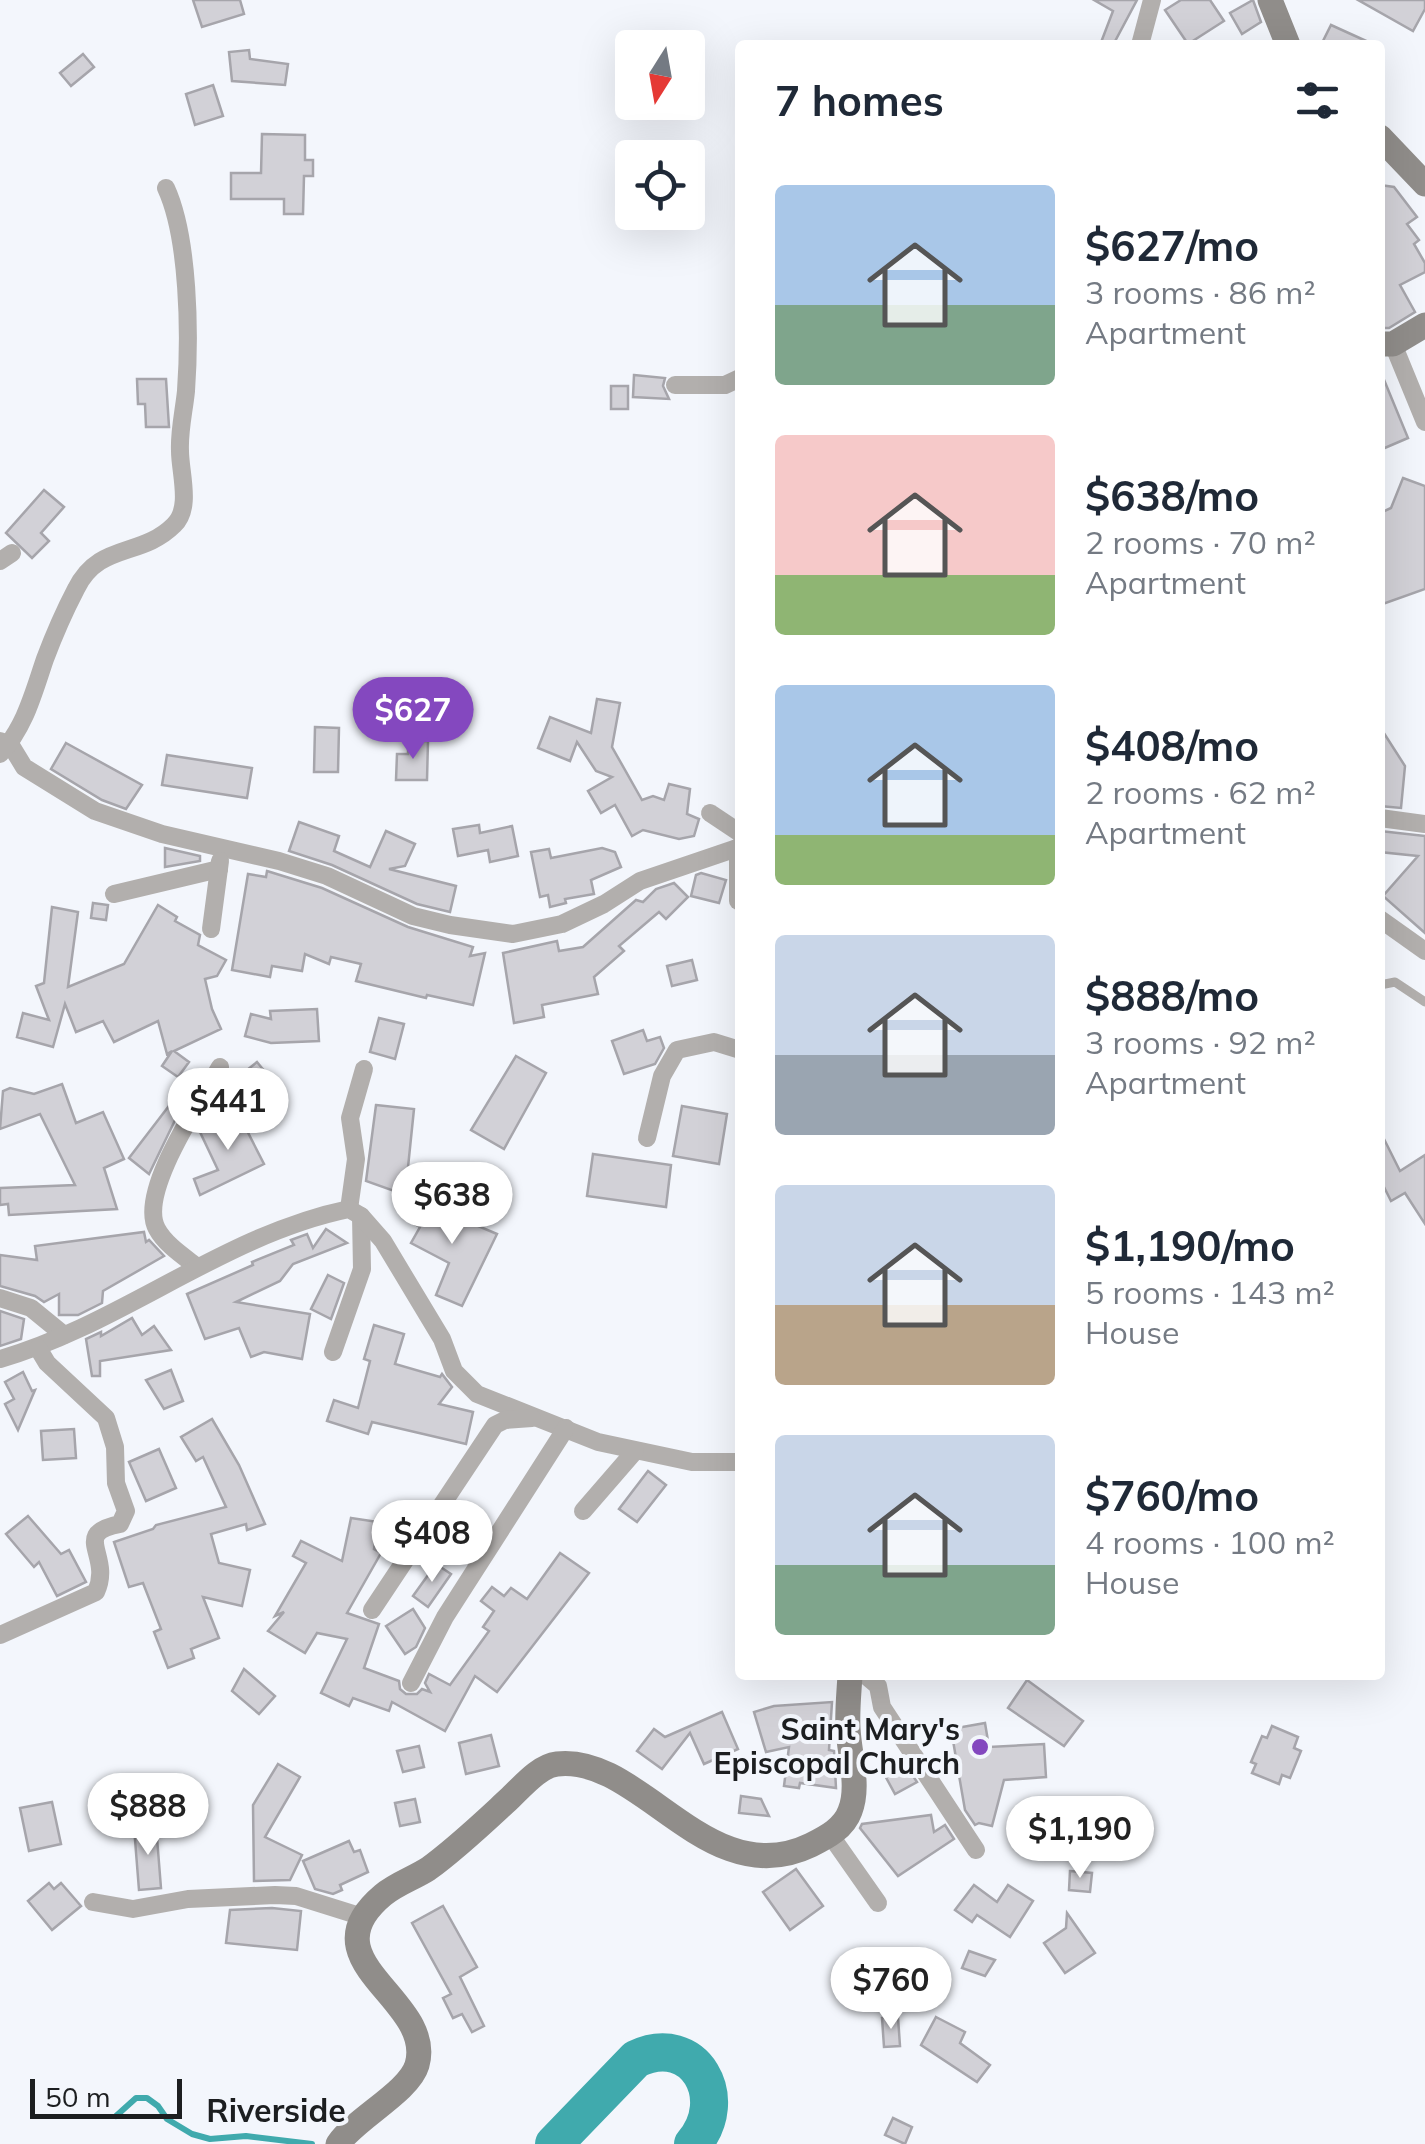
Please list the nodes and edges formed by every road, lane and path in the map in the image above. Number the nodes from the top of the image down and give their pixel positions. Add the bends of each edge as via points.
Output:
1 (1152, 0) edge
2 (1270, 1) edge
3 (1141, 40) edge
4 (1285, 40) edge
5 (1385, 142) edge
6 (1425, 184) edge
7 (166, 188) dead end
8 (1425, 325) edge
9 (1386, 344) edge
10 (735, 380) edge
11 (675, 385) dead end
12 (1425, 422) edge
13 (3, 747) edge
14 (710, 813) dead end
15 (1385, 819) edge
16 (1425, 824) edge
17 (735, 838) edge
18 (735, 844) edge
19 (222, 846) junction
20 (219, 869) junction
21 (114, 894) dead end
22 (1385, 923) edge
23 (211, 930) dead end
24 (1425, 951) edge
25 (1385, 985) edge
26 (1425, 1002) edge
27 (735, 1048) edge
28 (220, 1067) dead end
29 (364, 1070) dead end
30 (647, 1138) dead end
31 (355, 1213) junction
32 (196, 1266) junction
33 (0, 1298) edge
34 (64, 1335) junction
35 (38, 1348) junction
36 (333, 1352) dead end
37 (0, 1360) edge
38 (537, 1417) junction
39 (566, 1428) junction
40 (635, 1451) junction
41 (735, 1462) edge
42 (583, 1511) dead end
43 (372, 1610) dead end
44 (0, 1635) edge
45 (850, 1680) edge
46 (871, 1680) edge
47 (411, 1683) dead end
48 (830, 1836) junction
49 (976, 1850) dead end
50 (94, 1902) dead end
51 (878, 1902) dead end
52 (363, 1917) junction
53 (339, 2141) edge

1 - 3 street
2 - 4 main road
5 - 6 main road
7 - 13 street via 183,243 180,516 156,538 86,570 52,638 24,722
8 - 9 main road
9 - 12 street
10 - 11 street
13 - 19 street via 95,811
14 - 17 street
15 - 16 street
18 - 19 street via 640,881 562,924 514,934 413,916 327,876
19 - 20 street
20 - 21 street
20 - 23 street
22 - 24 street
25 - 26 lane via 1394,982
27 - 30 street via 714,1042 677,1050 662,1076
28 - 32 street via 152,1204 156,1228
29 - 31 street via 350,1118
31 - 32 street via 315,1216
31 - 36 street via 362,1270
31 - 38 street via 409,1283 454,1372 477,1394
32 - 34 street
33 - 34 street via 30,1308
34 - 35 street
35 - 37 street
35 - 44 street via 106,1418 126,1512 120,1524 96,1533 102,1568 96,1592
38 - 39 street
38 - 43 street via 495,1425
39 - 40 street
39 - 47 street
40 - 41 street
40 - 42 street
45 - 48 main road via 854,1792 850,1813
46 - 49 street
48 - 51 street
48 - 52 main road via 793,1854 740,1852 686,1827 595,1769 576,1762 550,1765
50 - 52 street via 133,1909 188,1899 286,1896
52 - 53 main road via 358,1956 407,2018 419,2060 402,2088

